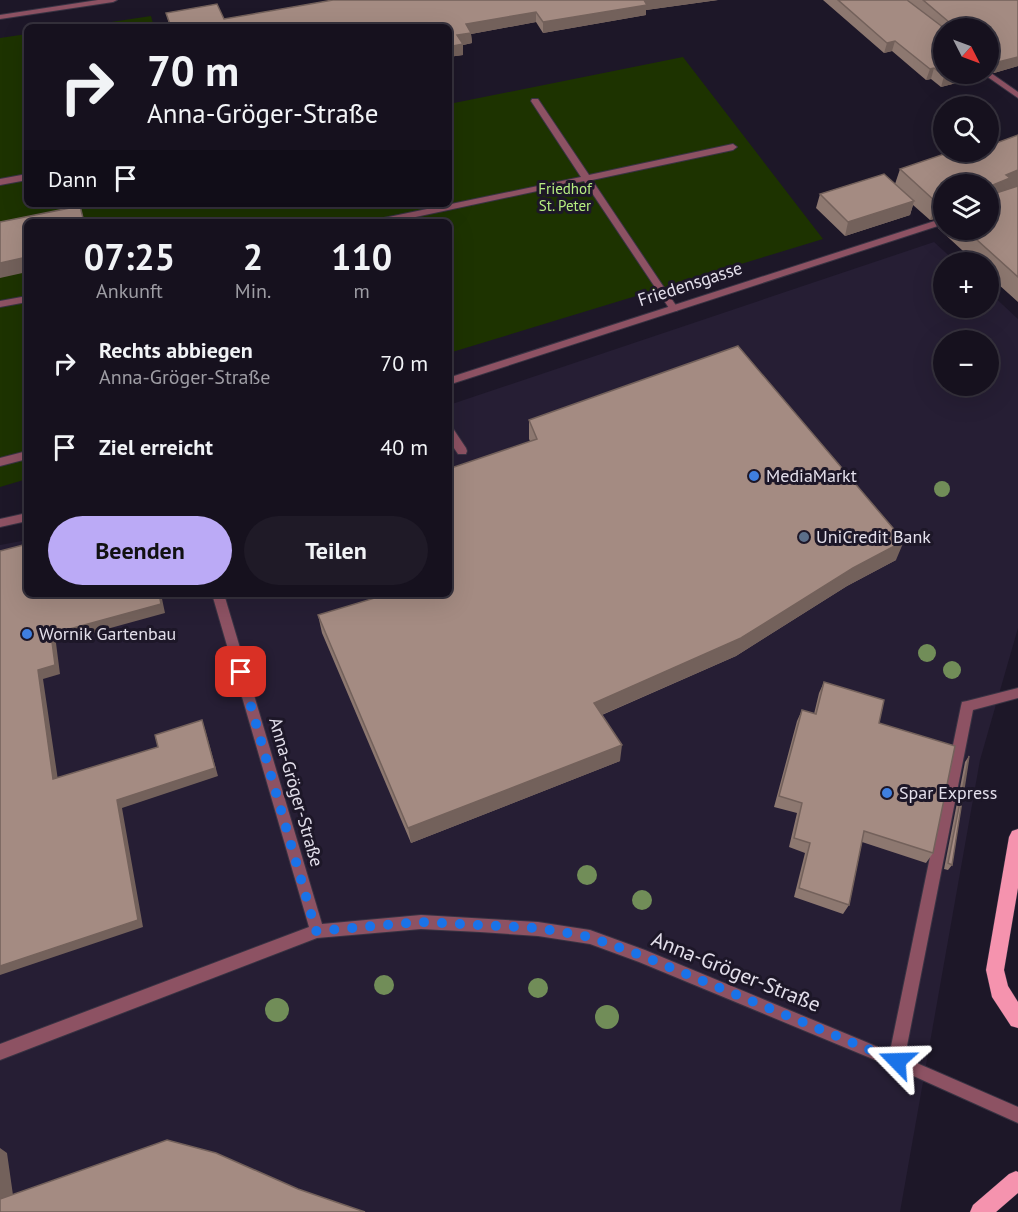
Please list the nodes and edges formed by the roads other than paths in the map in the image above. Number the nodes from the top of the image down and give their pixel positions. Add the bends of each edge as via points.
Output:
1 (113, 0) edge
2 (0, 17) edge
3 (999, 81) edge
4 (1018, 96) edge
5 (536, 101) dead end
6 (733, 147) dead end
7 (587, 177) junction
8 (24, 178) edge
9 (0, 182) edge
10 (452, 206) edge
11 (449, 207) edge
12 (394, 219) edge
13 (933, 225) edge
14 (24, 299) edge
15 (0, 304) edge
16 (674, 309) junction
17 (452, 381) edge
18 (452, 436) edge
19 (462, 451) dead end
20 (24, 456) edge
21 (0, 462) edge
22 (24, 518) edge
23 (0, 523) edge
24 (219, 597) edge
25 (1018, 693) edge
26 (1018, 837) edge
27 (316, 931) junction
28 (1018, 1019) edge
29 (0, 1052) edge
30 (897, 1061) junction
31 (1018, 1115) edge
32 (1018, 1179) edge
33 (980, 1212) edge

1 - 2 street
3 - 4 street
5 - 7 street
6 - 7 street
7 - 10 street
7 - 16 street
8 - 9 street
11 - 12 street
13 - 16 street, Friedensgasse
14 - 15 street
16 - 17 street, Friedensgasse
18 - 19 street
20 - 21 street
22 - 23 street
24 - 27 street, Anna-Gröger-Straße
25 - 30 street via 967,706
26 - 28 main road via 995,970 999,990
27 - 29 street, Anna-Gröger-Straße
27 - 30 street, Anna-Gröger-Straße via 421,922 538,928 590,937
30 - 31 street, Anna-Gröger-Straße
32 - 33 main road

